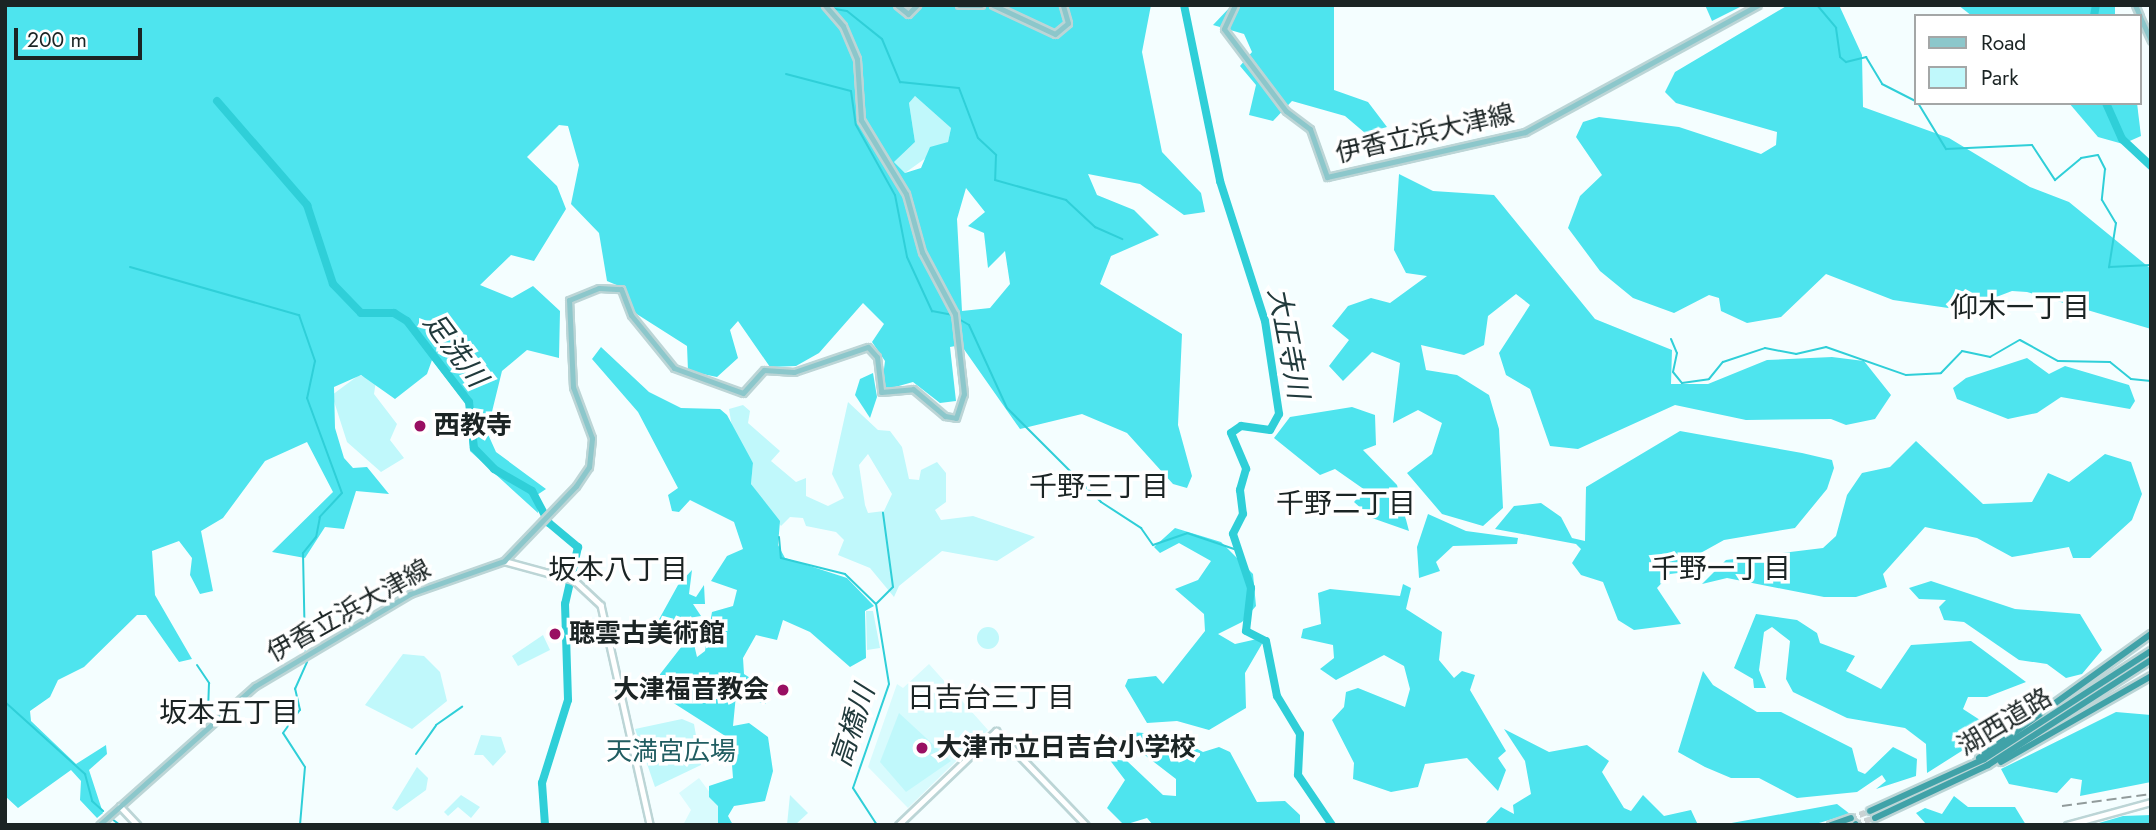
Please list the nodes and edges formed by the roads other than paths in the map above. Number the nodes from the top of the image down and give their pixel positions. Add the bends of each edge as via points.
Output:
1 (825, 5) edge
2 (897, 5) edge
3 (917, 5) edge
4 (958, 5) edge
5 (981, 5) edge
6 (993, 5) edge
7 (1063, 5) edge
8 (1235, 5) edge
9 (1758, 5) edge
10 (2142, 21) edge
11 (2151, 41) edge
12 (504, 561) junction
13 (2151, 634) edge
14 (2151, 651) edge
15 (2151, 660) edge
16 (2151, 676) edge
17 (1944, 779) junction
18 (1961, 779) junction
19 (2151, 802) edge
20 (121, 806) junction
21 (1854, 822) edge
22 (99, 825) edge
23 (138, 825) edge
24 (650, 825) edge
25 (898, 825) edge
26 (1086, 825) edge
27 (1831, 825) edge
28 (2067, 825) edge

1 - 12 main road via 857,59 861,120 906,194 922,252 955,317 964,401 953,419 913,389 881,392 877,356 868,347 794,372 764,370 743,393 674,368 631,315 621,289 599,288 569,300 573,387 592,452 576,486 547,510
2 - 3 main road via 908,14
4 - 5 main road
6 - 7 main road via 1055,34 1068,23
8 - 9 main road, 伊香立浜大津線 via 1224,29 1286,111 1310,129 1327,177 1525,132
10 - 11 main road
12 - 20 main road, 伊香立浜大津線 via 422,588 305,655 237,700
12 - 24 street via 574,580 606,615
13 - 17 highway
14 - 17 highway, 湖西道路 via 2050,719
15 - 18 highway, 湖西道路
16 - 18 highway
17 - 18 highway, 湖西道路 via 1872,814
19 - 28 street
20 - 22 main road, 伊香立浜大津線
20 - 23 street
21 - 27 highway
25 - 26 street via 996,731

